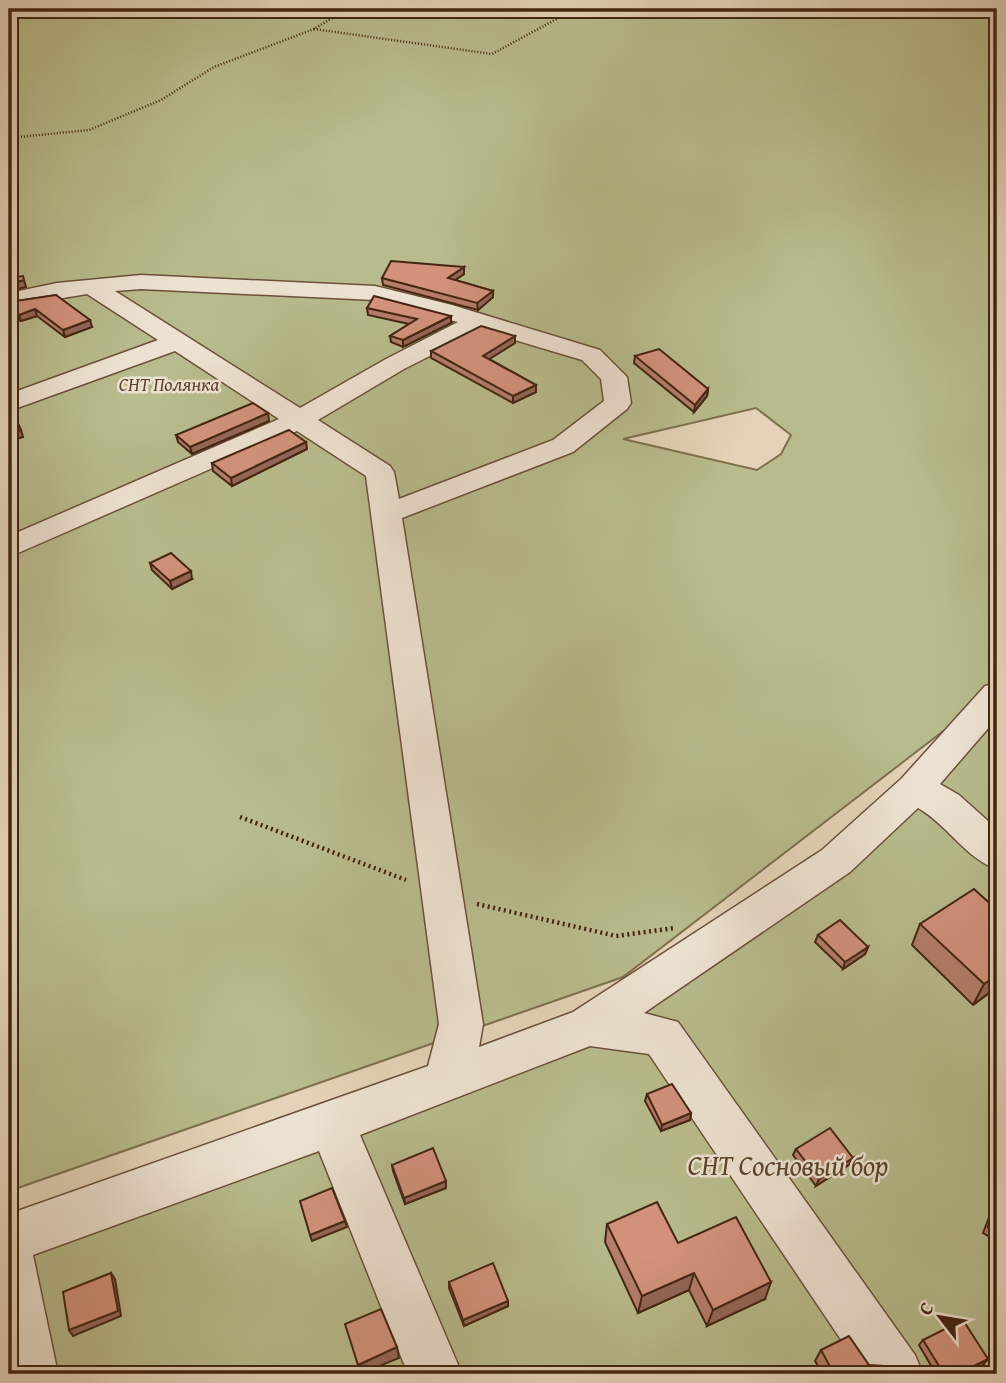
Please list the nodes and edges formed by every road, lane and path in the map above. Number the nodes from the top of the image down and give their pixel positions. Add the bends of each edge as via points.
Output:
1 (347, 9) edge
2 (397, 9) edge
3 (575, 9) edge
4 (392, 11) dead end
5 (314, 29) junction
6 (9, 138) edge
7 (92, 286) junction
8 (9, 300) edge
9 (479, 321) junction
10 (177, 342) junction
11 (9, 403) edge
12 (301, 419) junction
13 (386, 514) junction
14 (9, 547) edge
15 (997, 695) edge
16 (915, 788) junction
17 (240, 817) dead end
18 (997, 853) edge
19 (442, 894) junction
20 (685, 926) dead end
21 (589, 1026) junction
22 (445, 1079) junction
23 (332, 1124) junction
24 (9, 1239) edge
25 (9, 1259) edge
26 (32, 1374) edge
27 (435, 1374) edge
28 (896, 1374) edge

1 - 5 path
2 - 4 path
3 - 5 path via 492,54
5 - 6 path via 214,67 161,100 89,130
7 - 8 street
7 - 9 street via 141,282 375,293
7 - 10 street
9 - 12 street
9 - 13 street via 591,355 614,377 618,402 564,446
10 - 11 street
10 - 12 street
12 - 13 street via 380,472
12 - 14 street
13 - 19 street
15 - 16 street
16 - 18 street via 945,805
16 - 21 street via 836,861
17 - 19 path
19 - 20 path via 616,936
19 - 22 street via 461,1024 453,1065
21 - 22 street
21 - 28 street via 662,1037
22 - 23 street
23 - 24 street
23 - 27 street
25 - 26 street

